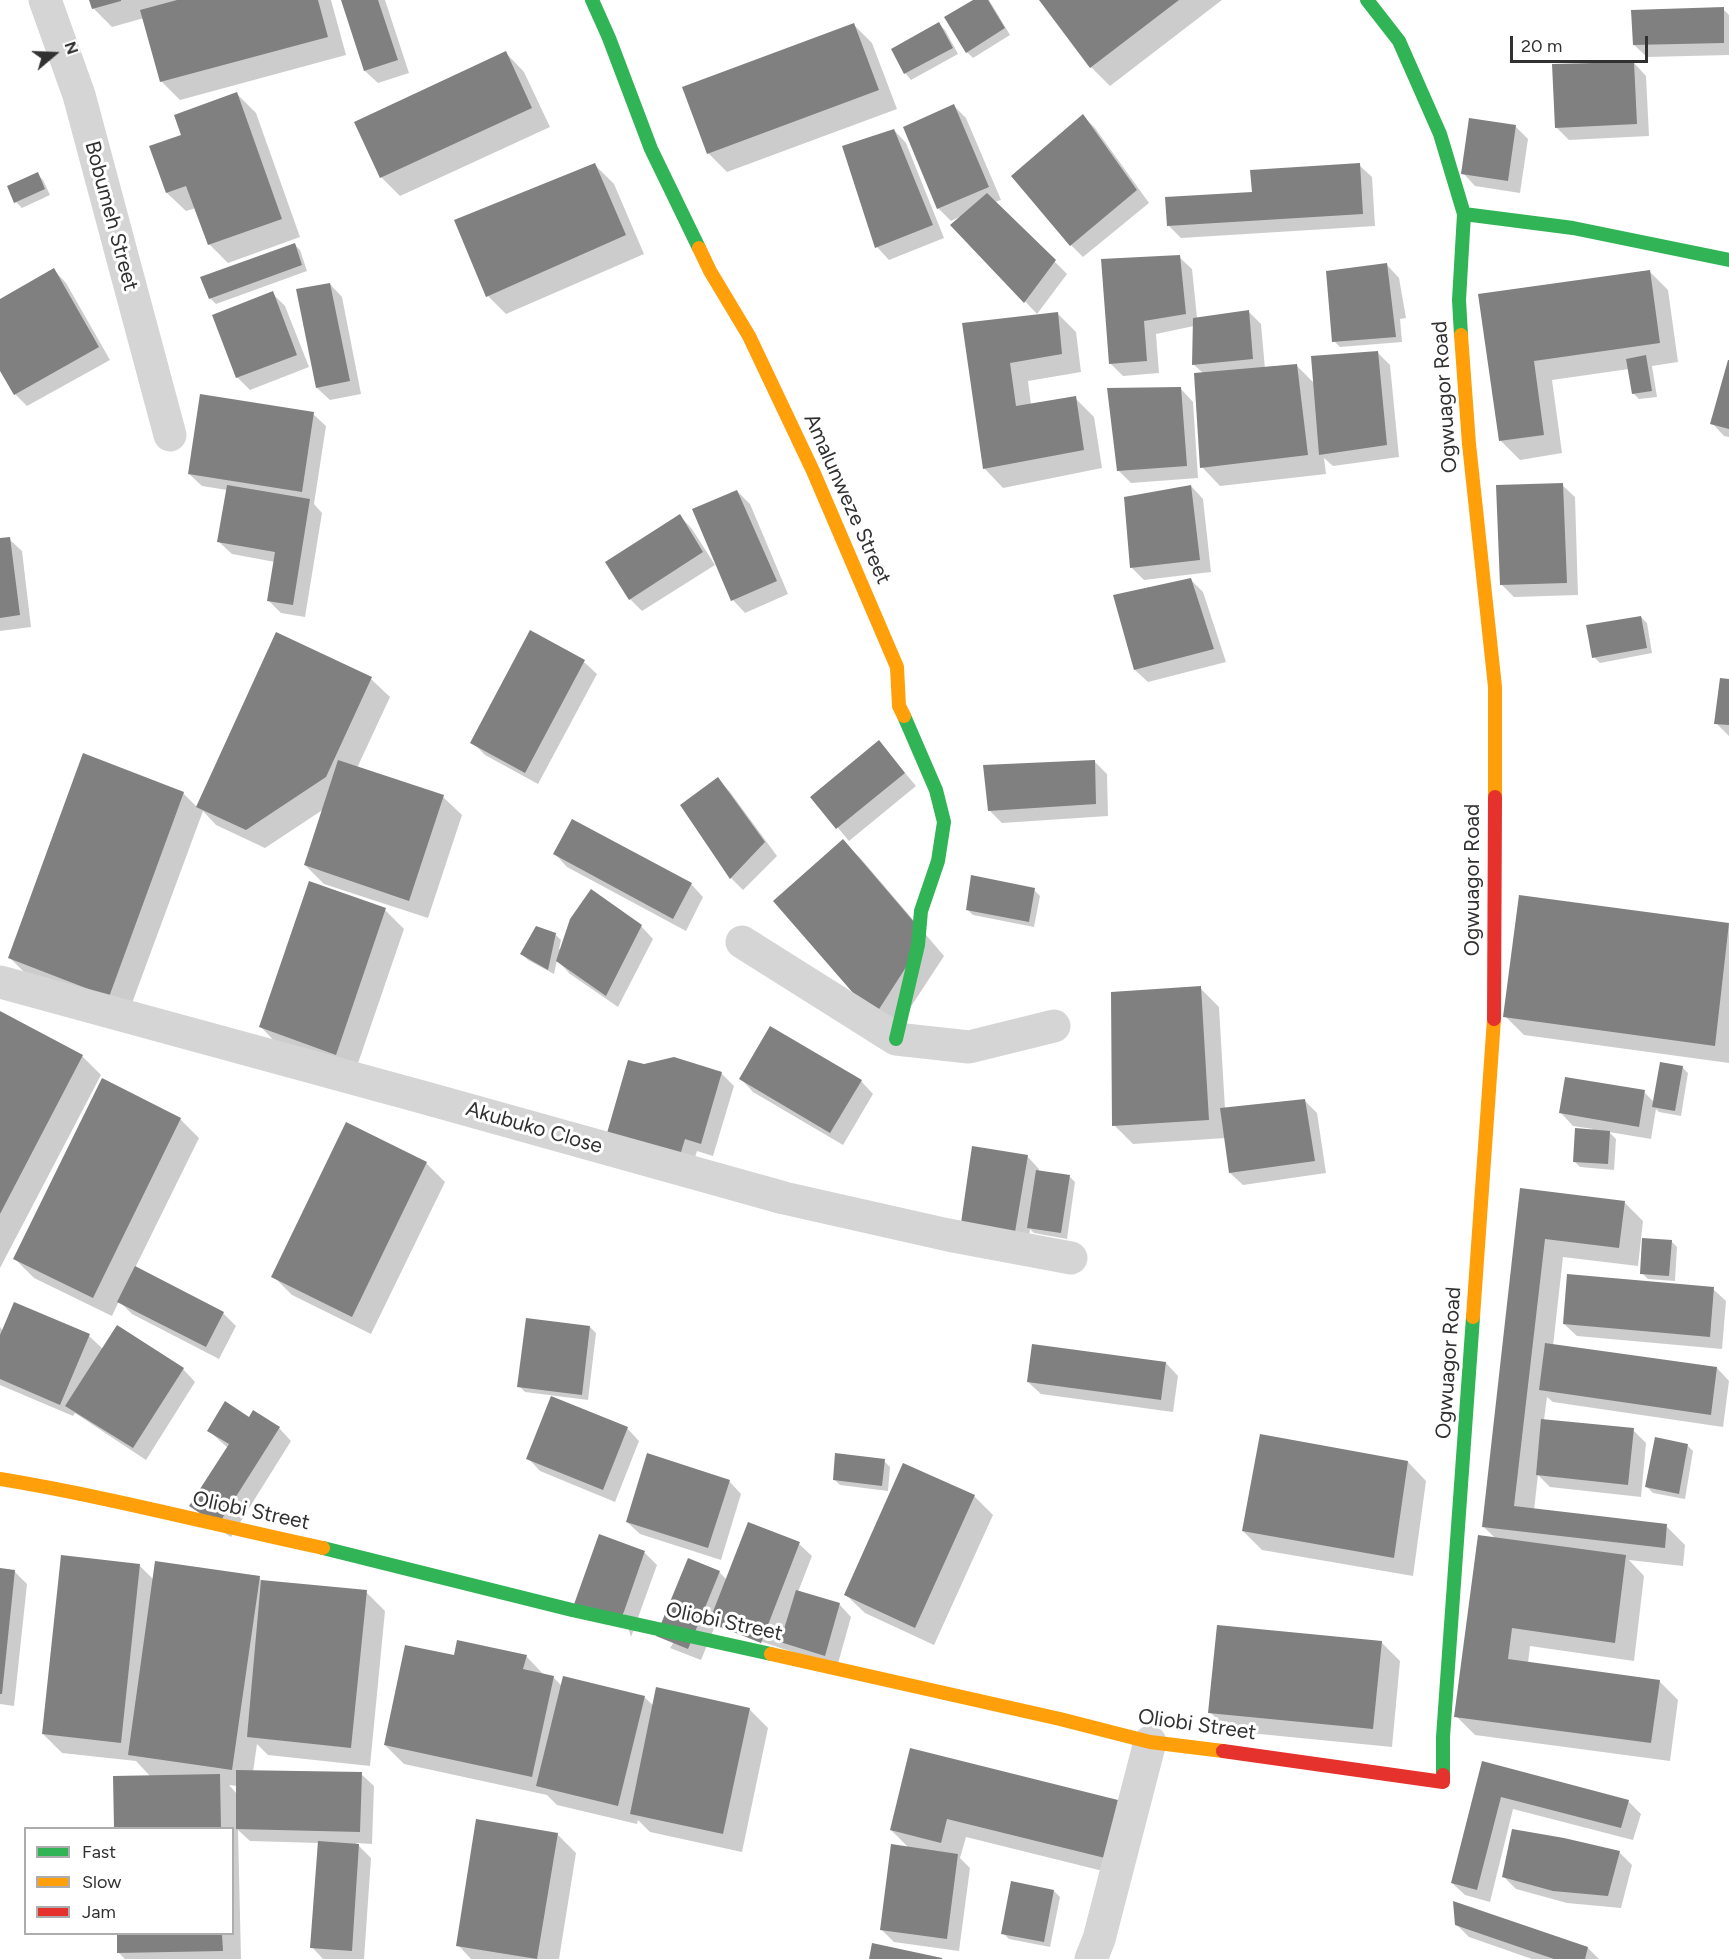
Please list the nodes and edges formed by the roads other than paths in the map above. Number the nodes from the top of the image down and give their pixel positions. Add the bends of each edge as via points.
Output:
1 (45, 0) edge
2 (592, 0) edge
3 (1367, 0) edge
4 (1464, 214) junction
5 (1729, 260) edge
6 (170, 435) dead end
7 (742, 942) dead end
8 (0, 982) edge
9 (1054, 1026) dead end
10 (896, 1039) junction
11 (1071, 1258) dead end
12 (0, 1479) edge
13 (1150, 1742) junction
14 (1443, 1782) joint
15 (1091, 1959) edge

1 - 6 street, Bobumeh Street via 79,95
2 - 10 street, Amalunweze Street via 651,149 710,271 749,336 813,471 897,667 899,706 936,790 944,822 938,861 921,911 918,945
3 - 4 street, Ogwuagor Road via 1399,41 1440,134
4 - 5 street via 1573,228
4 - 14 street, Ogwuagor Road via 1459,300 1469,444 1495,687 1494,1028 1443,1737
7 - 10 street
8 - 11 street, Akubuko Close via 784,1198
9 - 10 street via 969,1047
12 - 13 street, Oliobi Street via 78,1492 323,1548 572,1610
13 - 14 street, Oliobi Street
13 - 15 street

